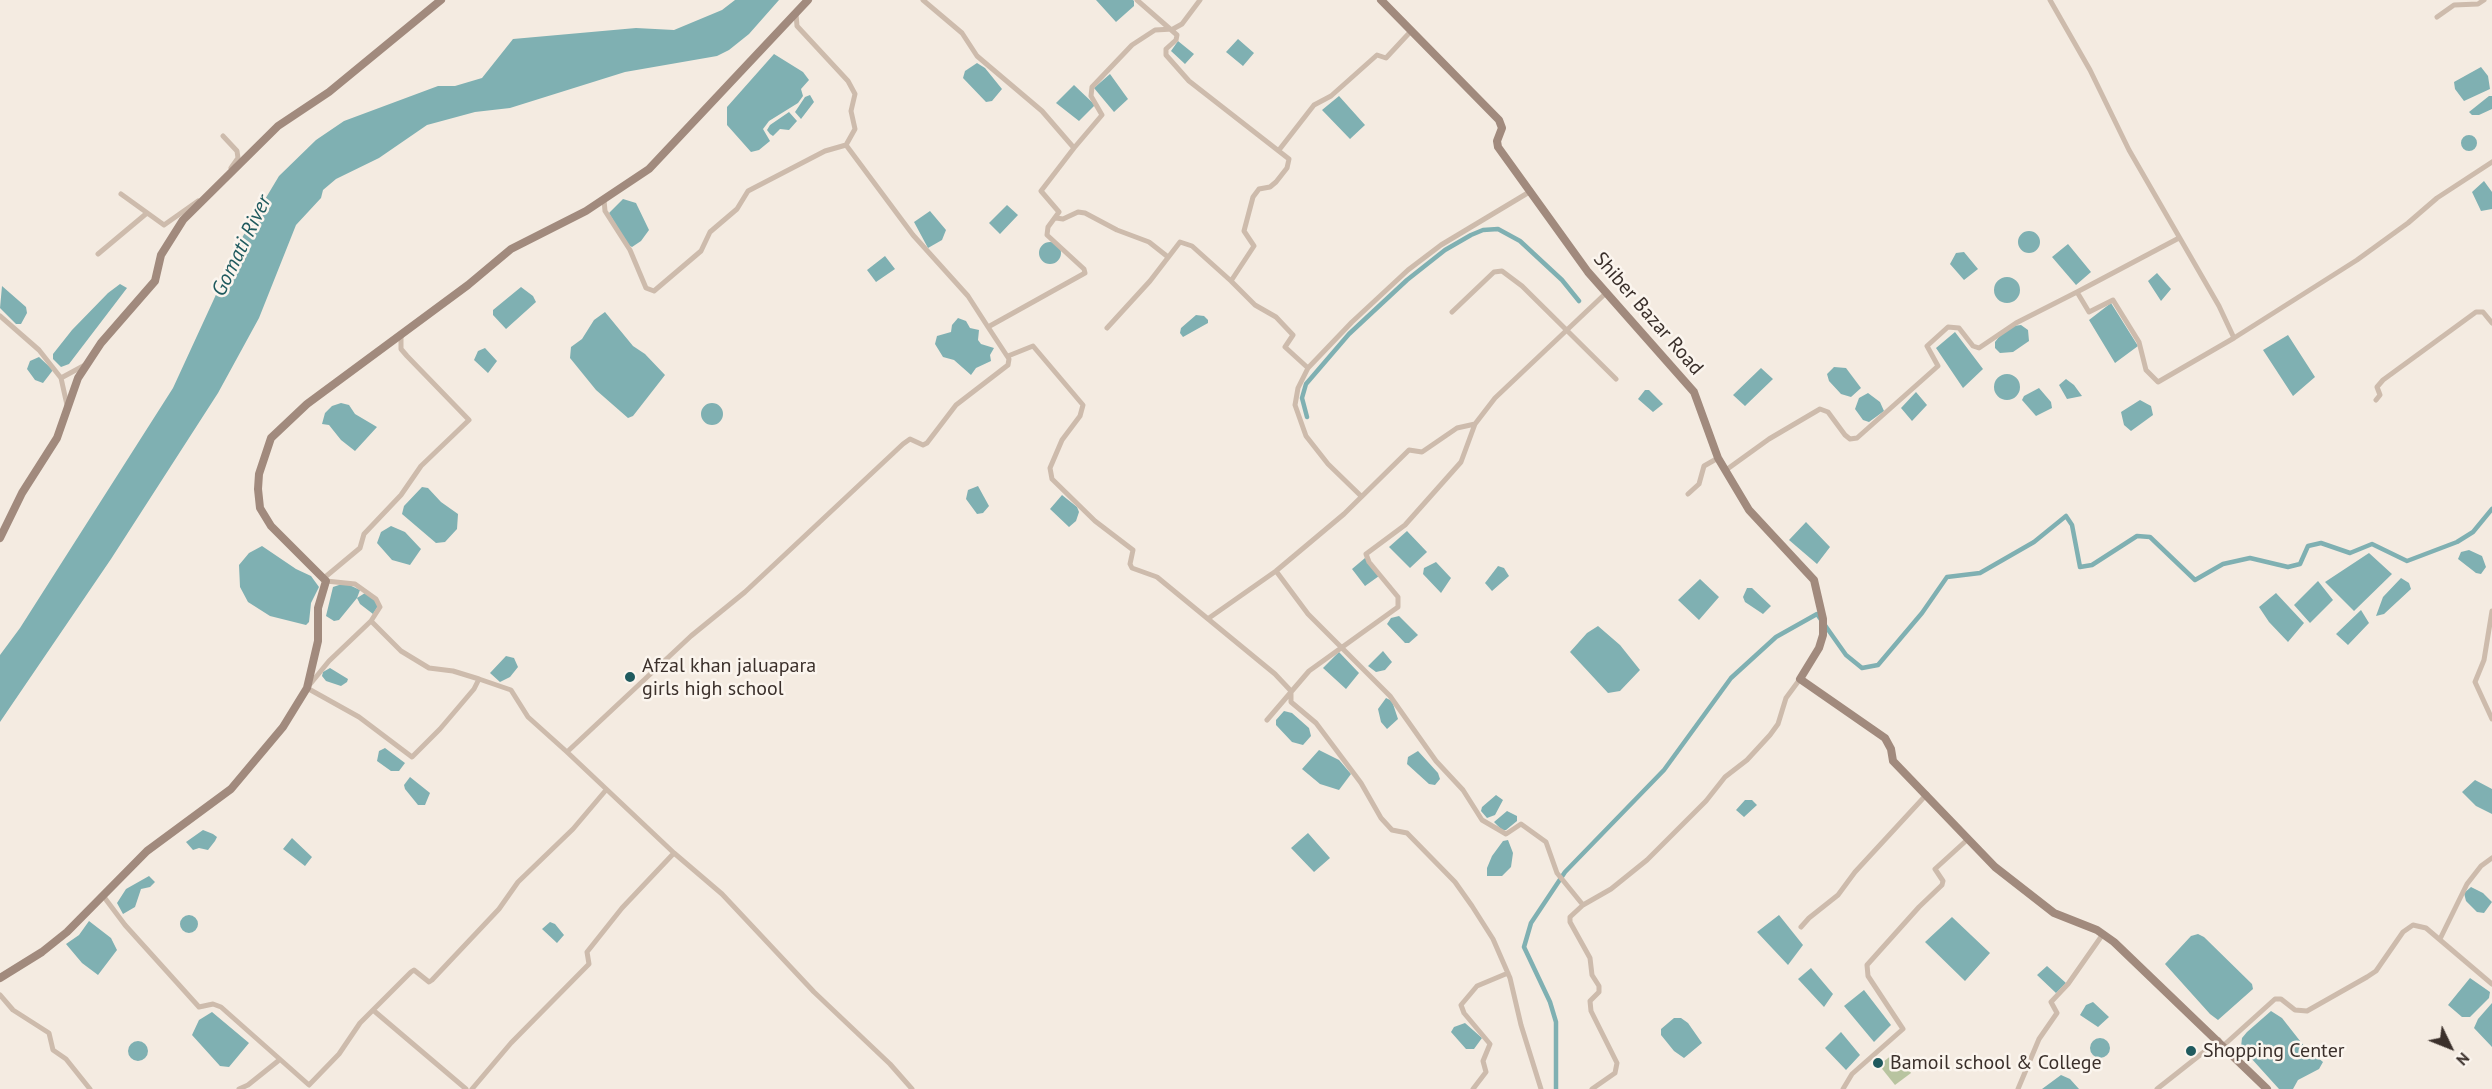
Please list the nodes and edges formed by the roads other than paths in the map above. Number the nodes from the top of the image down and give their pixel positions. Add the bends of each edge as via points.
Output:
1 (441, 0) edge
2 (808, 0) edge
3 (923, 0) edge
4 (1137, 0) edge
5 (1200, 0) edge
6 (1381, 0) edge
7 (2050, 0) edge
8 (2484, 0) edge
9 (796, 12) junction
10 (2437, 17) dead end
11 (1173, 29) junction
12 (1412, 30) junction
13 (223, 136) dead end
14 (846, 145) junction
15 (1074, 148) junction
16 (1279, 150) junction
17 (2492, 162) edge
18 (1531, 191) junction
19 (210, 192) junction
20 (122, 194) dead end
21 (604, 200) junction
22 (147, 213) junction
23 (1056, 218) junction
24 (2179, 238) junction
25 (98, 254) dead end
26 (1168, 257) junction
27 (1231, 281) junction
28 (2077, 292) junction
29 (1606, 293) junction
30 (1452, 312) dead end
31 (0, 316) edge
32 (2492, 323) edge
33 (988, 327) junction
34 (1107, 328) dead end
35 (1569, 331) junction
36 (402, 332) junction
37 (2234, 338) junction
38 (1008, 356) junction
39 (89, 362) junction
40 (1308, 368) junction
41 (61, 378) junction
42 (1616, 380) dead end
43 (2376, 400) dead end
44 (68, 408) junction
45 (1475, 424) junction
46 (1718, 458) junction
47 (1726, 470) junction
48 (1688, 494) dead end
49 (1361, 496) junction
50 (0, 538) edge
51 (1276, 571) junction
52 (325, 579) junction
53 (2492, 611) edge
54 (1209, 618) junction
55 (371, 621) junction
56 (1344, 647) junction
57 (479, 679) junction
58 (1800, 679) junction
59 (307, 688) junction
60 (1291, 691) junction
61 (2492, 719) edge
62 (1268, 720) dead end
63 (567, 752) junction
64 (606, 790) junction
65 (1927, 794) junction
66 (1968, 839) junction
67 (674, 853) junction
68 (2492, 858) edge
69 (104, 897) junction
70 (1583, 905) junction
71 (1801, 927) dead end
72 (2103, 934) junction
73 (2440, 939) junction
74 (1508, 973) junction
75 (0, 978) edge
76 (2492, 984) edge
77 (0, 995) edge
78 (373, 1010) junction
79 (2221, 1042) junction
80 (279, 1061) junction
81 (311, 1087) edge
82 (90, 1089) edge
83 (239, 1089) edge
84 (466, 1089) edge
85 (472, 1089) edge
86 (912, 1089) edge
87 (1473, 1089) edge
88 (1541, 1089) edge
89 (1592, 1089) edge
90 (1843, 1089) edge
91 (2018, 1089) edge
92 (2157, 1089) edge
93 (2267, 1089) edge

1 - 19 street via 329,92 278,126
2 - 9 street
3 - 15 street via 962,33 977,56 1042,111
4 - 11 street
5 - 11 street via 1182,24
6 - 12 street, Shiber Bazar Road
7 - 24 street
8 - 10 street via 2454,5
9 - 14 street via 797,26 848,81 855,94 851,111 855,129
9 - 21 street via 649,169
11 - 15 street via 1162,28 1145,35 1092,87 1091,96 1102,115
11 - 16 street via 1177,37 1166,49 1167,57 1189,81
12 - 16 street via 1386,58 1377,55 1331,96 1314,105
12 - 18 street, Shiber Bazar Road via 1499,120 1502,128 1498,147
13 - 19 street via 237,151 238,158
14 - 21 street via 825,151 748,191 737,209 710,232 701,251 654,291 646,288 630,250 605,211
14 - 33 street via 913,234 968,296
15 - 23 street via 1041,191 1057,208
16 - 27 street via 1289,163 1276,182 1259,189 1253,197 1244,231 1254,246
17 - 37 street via 2437,198 2357,260
18 - 29 street, Shiber Bazar Road
18 - 40 street via 1441,245 1417,264
19 - 22 street via 164,225
19 - 39 street via 169,237 155,281
20 - 22 street
21 - 36 street via 511,249
22 - 25 street
23 - 26 street via 1085,213 1149,242
23 - 33 street via 1047,235 1085,273
24 - 28 street
24 - 37 street
26 - 27 street via 1176,245 1186,242
26 - 34 street
27 - 40 street via 1293,335 1285,346
28 - 37 street via 2090,312 2113,300 2139,342 2146,370 2158,382
28 - 47 street via 2016,322 1979,348 1959,328 1948,327 1927,346 1938,366 1857,438 1850,439 1828,412 1820,409
29 - 35 street
29 - 46 street, Shiber Bazar Road via 1694,392
30 - 35 street via 1498,270 1522,286
31 - 41 street via 39,350
32 - 43 street via 2483,312 2476,312 2383,380 2377,387 2380,395
33 - 38 street
35 - 42 street
35 - 45 street via 1495,398
36 - 52 street via 400,343 406,356 469,420 421,466 401,495 364,534 360,548
36 - 52 street via 281,427 271,438 262,460 260,508 271,525
38 - 54 street via 1033,346 1083,405 1050,468 1052,479 1095,521 1133,550 1132,568 1157,577
38 - 63 street via 1008,365 956,405 927,442 910,439 903,444
39 - 41 street
39 - 44 street via 78,378
40 - 49 street via 1295,405 1306,436
41 - 44 street
44 - 50 street via 57,438
45 - 49 street via 1457,428 1422,452 1408,450
45 - 56 street via 1465,454 1454,470 1400,529 1366,554 1400,604
46 - 47 street, Shiber Bazar Road
46 - 48 street via 1704,466 1699,484
47 - 58 street, Shiber Bazar Road via 1749,510 1807,570 1816,585 1824,627 1822,642
49 - 51 street
51 - 54 street
51 - 56 street via 1308,614
52 - 55 street via 355,584 376,599 380,607
52 - 59 street via 318,608 314,670
53 - 61 street via 2484,660 2475,681
54 - 60 street
55 - 57 street via 400,651 429,668
55 - 59 street
56 - 60 street via 1310,671
56 - 70 street via 1390,696 1482,820 1506,834 1520,823 1534,832 1548,845 1557,873
57 - 59 street via 412,757 359,717
57 - 63 street via 510,690 528,717
58 - 65 street via 1885,738 1893,761
58 - 70 street via 1783,702 1774,729 1747,760 1725,777 1647,860 1611,889
59 - 69 street via 283,727 231,789 147,851
60 - 62 street
60 - 74 street via 1291,702 1324,732 1381,818 1392,830 1407,833 1461,890 1493,939
63 - 64 street
64 - 67 street
64 - 78 street via 432,980 429,982 414,970
65 - 66 street
65 - 71 street via 1838,895
66 - 72 street via 1995,867 2054,913
66 - 90 street via 1935,869 1942,885 1866,965 1868,976 1903,1029 1852,1074
67 - 85 street via 587,952 590,964 585,970 511,1043
67 - 86 street via 722,894
68 - 73 street via 2468,884
69 - 75 street via 42,952
69 - 80 street via 199,1007 220,1007
70 - 89 street via 1570,917 1570,922 1590,958 1599,987 1590,1001 1591,1011 1617,1063 1615,1073
72 - 79 street
72 - 91 street via 2051,1002 2057,1013 2039,1040
73 - 76 street
73 - 79 street via 2413,925 2403,932 2376,971 2307,1011 2295,1010 2275,999
74 - 87 street via 1477,986 1461,1005 1490,1044 1483,1061 1486,1072
74 - 88 street
77 - 82 street via 13,1010 49,1033 53,1050 66,1059
78 - 81 street
78 - 84 street
79 - 92 street
79 - 93 street
80 - 81 street
80 - 83 street

